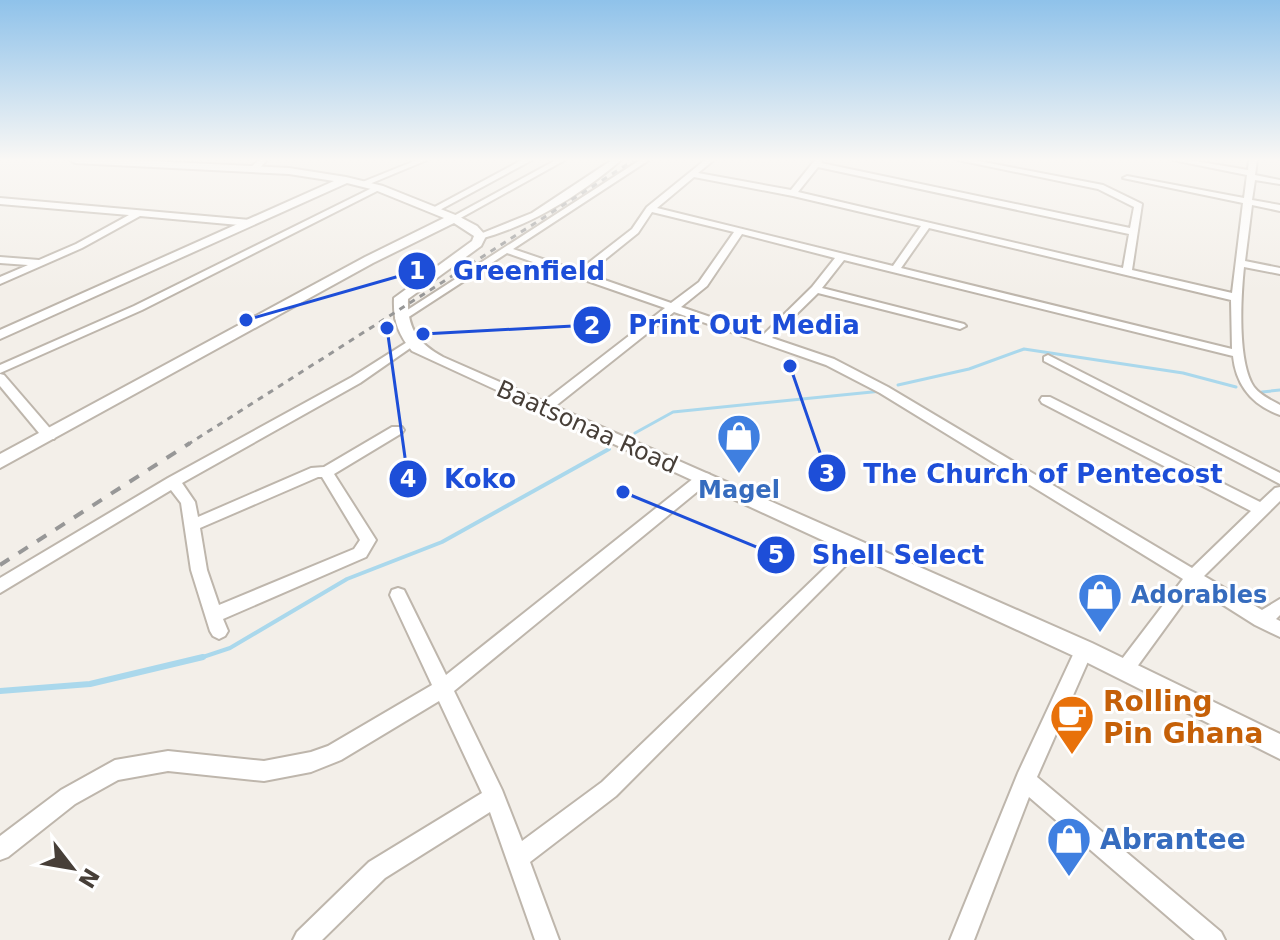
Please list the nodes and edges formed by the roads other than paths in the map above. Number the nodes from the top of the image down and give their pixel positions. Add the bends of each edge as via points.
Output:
1 (33, 204) edge
2 (293, 204) edge
3 (347, 204) edge
4 (418, 204) edge
5 (445, 204) edge
6 (480, 204) edge
7 (551, 204) edge
8 (578, 204) edge
9 (657, 204) edge
10 (838, 204) edge
11 (1007, 204) edge
12 (1136, 204) edge
13 (1246, 204) edge
14 (1260, 204) edge
15 (1280, 208) edge
16 (650, 209) junction
17 (433, 210) junction
18 (139, 213) junction
19 (454, 218) junction
20 (250, 223) junction
21 (926, 225) junction
22 (739, 232) junction
23 (1134, 232) junction
24 (480, 236) junction
25 (507, 250) junction
26 (841, 257) junction
27 (0, 260) edge
28 (1240, 263) junction
29 (42, 264) junction
30 (895, 270) junction
31 (1127, 271) junction
32 (1280, 271) edge
33 (578, 276) junction
34 (0, 281) edge
35 (816, 289) junction
36 (1238, 298) junction
37 (670, 307) junction
38 (400, 318) junction
39 (960, 326) dead end
40 (0, 335) edge
41 (765, 339) junction
42 (412, 342) junction
43 (1239, 354) junction
44 (1048, 359) dead end
45 (0, 369) edge
46 (0, 378) edge
47 (1046, 400) dead end
48 (543, 409) junction
49 (1280, 411) edge
50 (397, 430) dead end
51 (49, 436) junction
52 (0, 462) edge
53 (326, 472) junction
54 (704, 478) junction
55 (1280, 479) edge
56 (173, 482) junction
57 (1280, 492) edge
58 (1262, 510) junction
59 (193, 525) junction
60 (856, 547) junction
61 (1195, 575) junction
62 (0, 586) edge
63 (398, 595) dead end
64 (1280, 606) edge
65 (1261, 620) junction
66 (1280, 630) edge
67 (1084, 650) junction
68 (1125, 669) junction
69 (442, 689) junction
70 (1280, 747) edge
71 (1025, 780) junction
72 (495, 797) junction
73 (0, 849) edge
74 (518, 857) junction
75 (305, 940) edge
76 (547, 940) edge
77 (962, 940) edge
78 (1213, 940) edge

1 - 18 street
2 - 20 street
3 - 45 street via 138,308
4 - 17 street
5 - 17 street
6 - 19 street
7 - 24 street
8 - 25 street
9 - 16 street
10 - 21 street
11 - 23 street
12 - 23 street
13 - 28 street
14 - 15 street
16 - 22 street
16 - 33 street via 635,231
17 - 19 street
18 - 20 street
18 - 29 street
19 - 24 street
19 - 51 street
20 - 40 street
21 - 30 street
21 - 31 street
22 - 26 street
22 - 37 street via 703,284
23 - 31 street
24 - 38 street via 401,298
25 - 33 street
25 - 38 street
26 - 30 street
26 - 35 street
27 - 29 street
28 - 32 street
28 - 36 street
29 - 34 street
30 - 43 street
31 - 36 street
33 - 37 street
35 - 39 street
35 - 41 street
36 - 43 street
37 - 41 street
37 - 48 street
38 - 42 street
41 - 61 street via 874,384
42 - 48 street, Baatsonaa Road via 438,360
42 - 56 street via 356,380
43 - 49 street via 1246,384
44 - 55 street
46 - 51 street
47 - 58 street
48 - 54 street, Baatsonaa Road
50 - 53 street
51 - 52 street
53 - 59 street
53 - 59 street via 368,540 366,547 216,623 199,570
54 - 60 street, Baatsonaa Road
54 - 69 street
56 - 59 street via 188,502
56 - 62 street
57 - 58 street
58 - 61 street
60 - 67 street, Baatsonaa Road
60 - 74 street via 609,789
61 - 65 street
61 - 68 street
63 - 69 street
64 - 65 street
65 - 66 street
67 - 68 street, Baatsonaa Road
67 - 71 street
68 - 70 street, Baatsonaa Road
69 - 72 street
69 - 73 street via 311,762 264,771 168,761 115,770 68,797
71 - 77 street
71 - 78 street
72 - 74 street
72 - 75 street via 377,870
74 - 76 street

